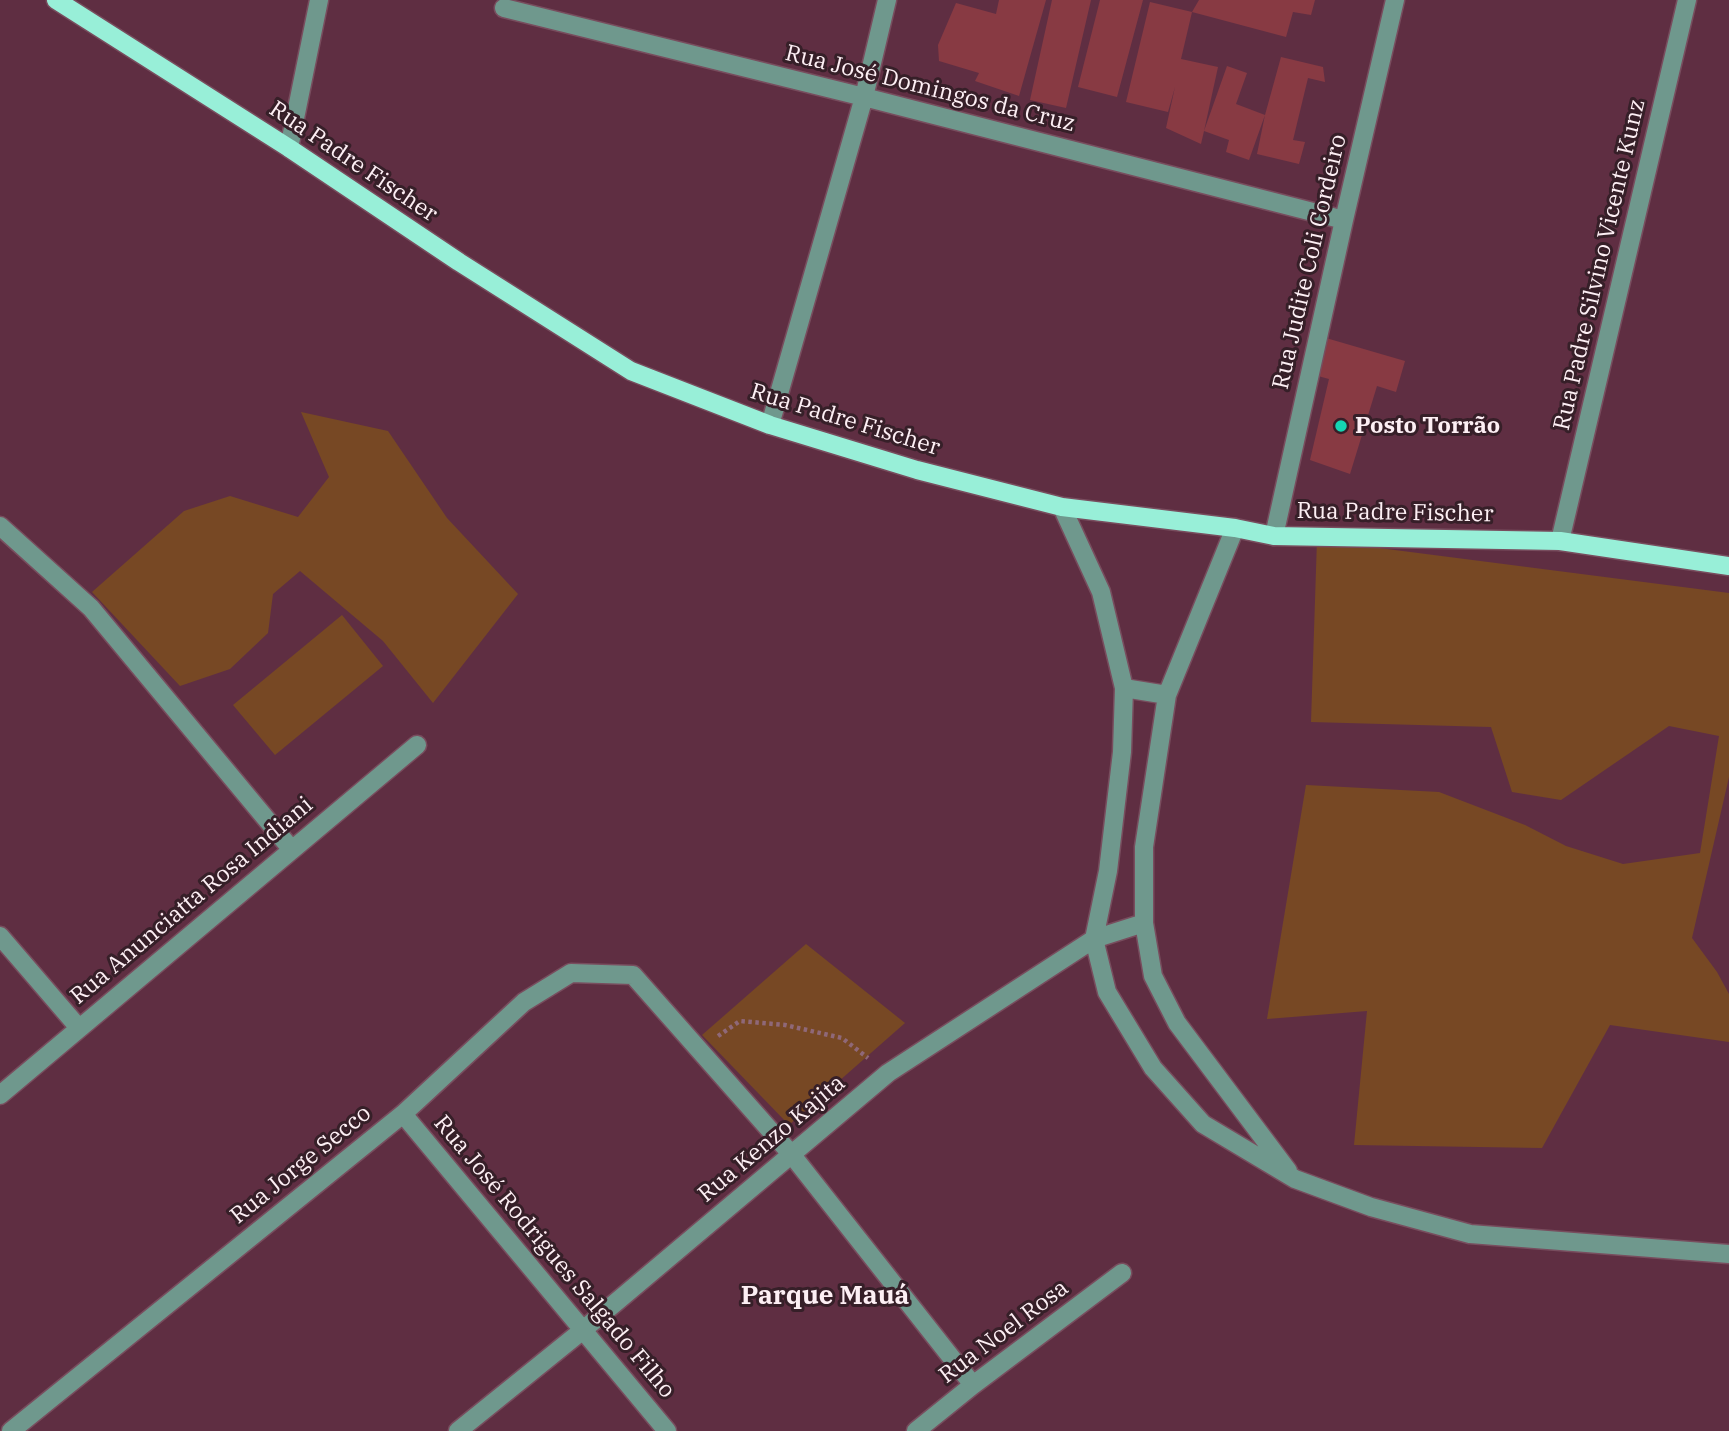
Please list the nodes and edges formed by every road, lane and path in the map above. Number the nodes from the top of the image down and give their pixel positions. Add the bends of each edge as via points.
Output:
1 (56, 0) edge
2 (319, 0) edge
3 (887, 0) edge
4 (1395, 0) edge
5 (1687, 0) edge
6 (504, 8) dead end
7 (864, 97) junction
8 (289, 148) junction
9 (1344, 220) junction
10 (770, 425) junction
11 (1062, 507) junction
12 (0, 526) edge
13 (1235, 528) junction
14 (1274, 536) junction
15 (1560, 541) junction
16 (1729, 566) edge
17 (1124, 688) junction
18 (1167, 695) junction
19 (416, 744) dead end
20 (292, 849) junction
21 (1144, 923) junction
22 (0, 936) edge
23 (1094, 939) junction
24 (79, 1028) junction
25 (698, 1050) junction
26 (888, 1073) junction
27 (0, 1096) edge
28 (403, 1114) junction
29 (792, 1155) junction
30 (1294, 1179) junction
31 (1729, 1254) edge
32 (1122, 1273) dead end
33 (583, 1330) junction
34 (973, 1385) junction
35 (11, 1431) edge
36 (458, 1431) edge
37 (667, 1431) edge
38 (916, 1431) edge

1 - 8 main road, Rua Padre Fischer
2 - 8 street
3 - 7 street
4 - 9 street, Rua Judite Coli Cordeiro
5 - 15 street, Rua Padre Silvino Vicente Kunz
6 - 7 street, Rua José Domingos da Cruz
7 - 9 street, Rua José Domingos da Cruz
7 - 10 street
8 - 10 main road, Rua Padre Fischer via 631,371
9 - 14 street, Rua Judite Coli Cordeiro
10 - 11 main road, Rua Padre Fischer via 917,470
11 - 13 main road, Rua Padre Fischer
11 - 17 street via 1101,592
12 - 20 street via 91,608
13 - 14 main road, Rua Padre Fischer
13 - 18 street
14 - 15 main road, Rua Padre Fischer
15 - 16 main road, Rua Padre Fischer
17 - 18 street
17 - 23 street via 1122,752 1108,871
18 - 21 street via 1144,847
19 - 20 street, Rua Anunciatta Rosa Indiani
20 - 24 street, Rua Anunciatta Rosa Indiani
21 - 23 street, Rua Kenzo Kajita
21 - 30 street via 1153,976 1177,1023
22 - 24 street
23 - 26 street, Rua Kenzo Kajita
23 - 30 street via 1107,992 1153,1068 1203,1124
24 - 27 street, Rua Anunciatta Rosa Indiani
25 - 26 path via 740,1021 785,1025 842,1038
25 - 28 street, Rua Jorge Secco via 634,975 571,973 524,1002
25 - 29 street
26 - 29 street, Rua Kenzo Kajita
28 - 33 street, Rua José Rodrigues Salgado Filho
28 - 35 street, Rua Jorge Secco
29 - 33 street, Rua Kenzo Kajita
29 - 34 street
30 - 31 street via 1371,1207 1470,1234
32 - 34 street, Rua Noel Rosa
33 - 36 street, Rua Kenzo Kajita
33 - 37 street, Rua José Rodrigues Salgado Filho
34 - 38 street, Rua Noel Rosa

